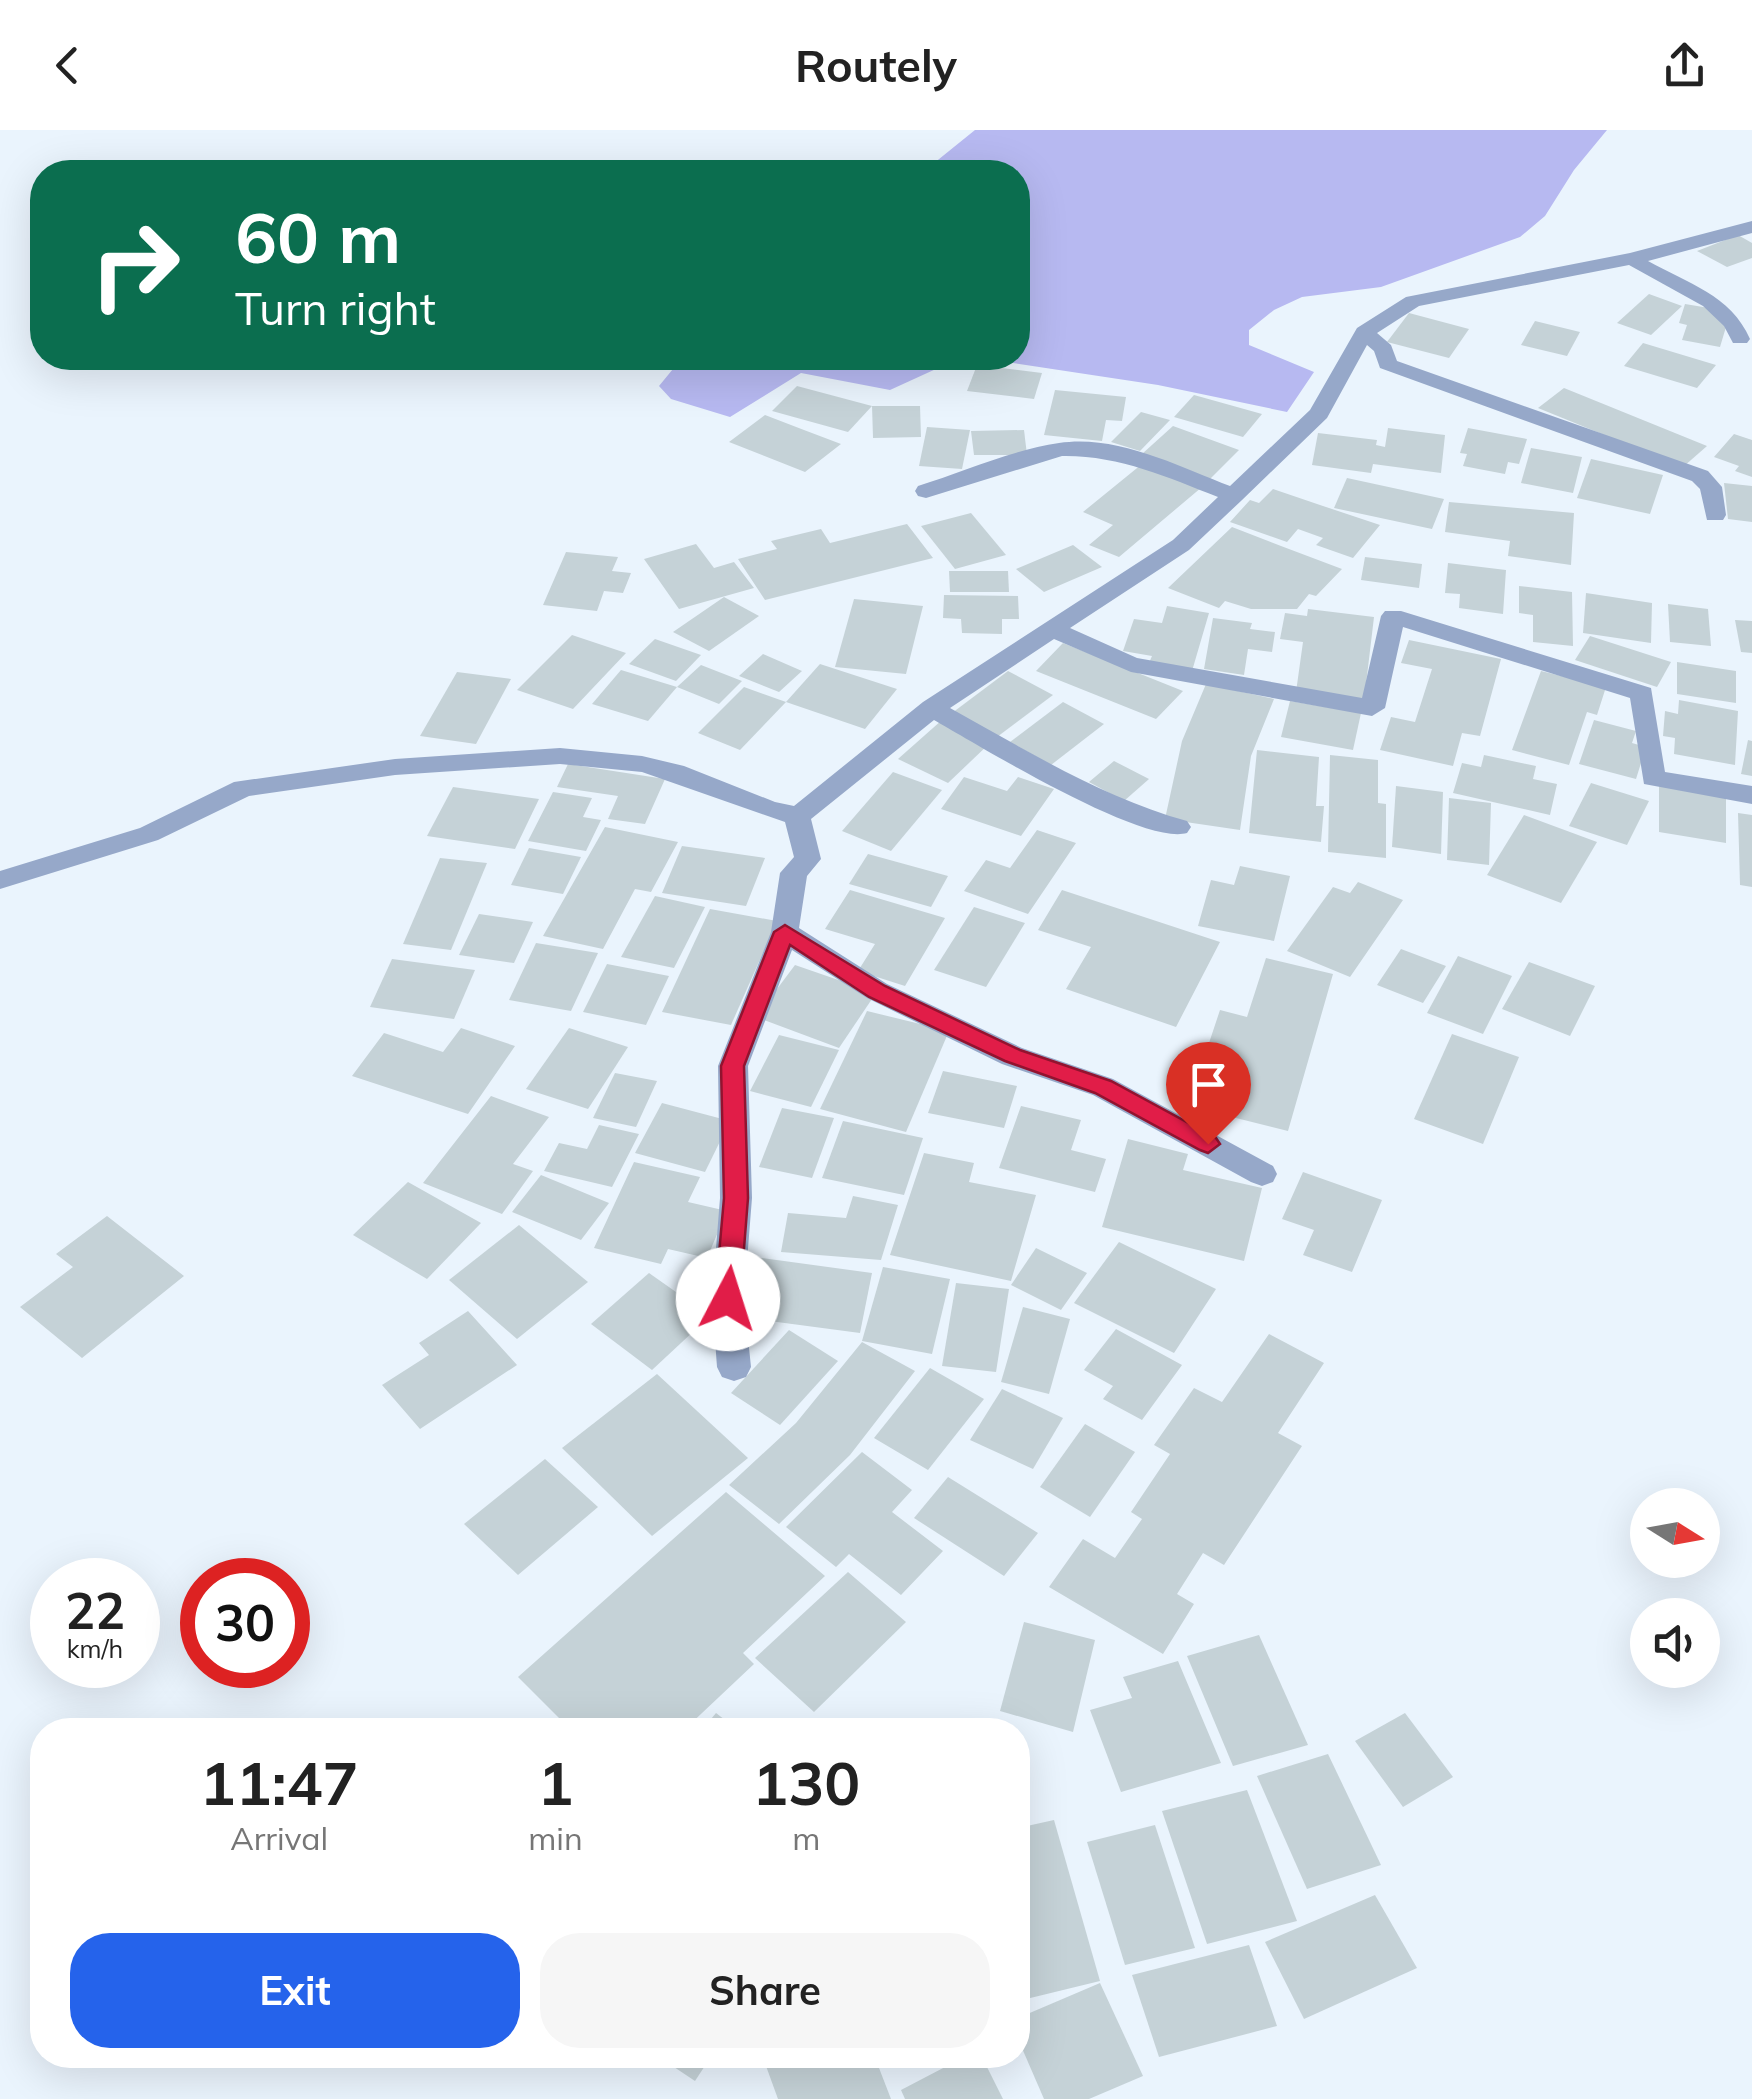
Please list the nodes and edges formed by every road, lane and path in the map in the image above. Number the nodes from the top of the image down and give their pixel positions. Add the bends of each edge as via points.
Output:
1 (1752, 228) edge
2 (1632, 259) junction
3 (1364, 332) junction
4 (1740, 339) dead end
5 (926, 491) dead end
6 (1234, 495) junction
7 (1715, 514) dead end
8 (1051, 628) junction
9 (932, 708) junction
10 (1752, 796) edge
11 (797, 815) junction
12 (1178, 826) dead end
13 (0, 880) edge
14 (785, 932) junction
15 (1262, 1174) dead end
16 (734, 1367) dead end

1 - 2 street
2 - 3 street via 1438,294 1413,301
2 - 4 street via 1723,309
3 - 6 street via 1319,413
3 - 7 street via 1384,348 1388,364 1401,370 1700,476 1711,487
5 - 6 street via 1078,448 1127,456
6 - 8 street via 1181,546
8 - 9 street
8 - 10 street via 1131,664 1372,708 1393,616 1642,693 1654,778
9 - 11 street
9 - 12 street via 1051,775 1161,825
11 - 13 street via 642,764 560,756 396,766 243,788 149,834
11 - 14 street via 808,859 794,873
14 - 15 street via 877,991 1012,1056 1103,1087
14 - 16 street via 732,1066 736,1198 728,1299

